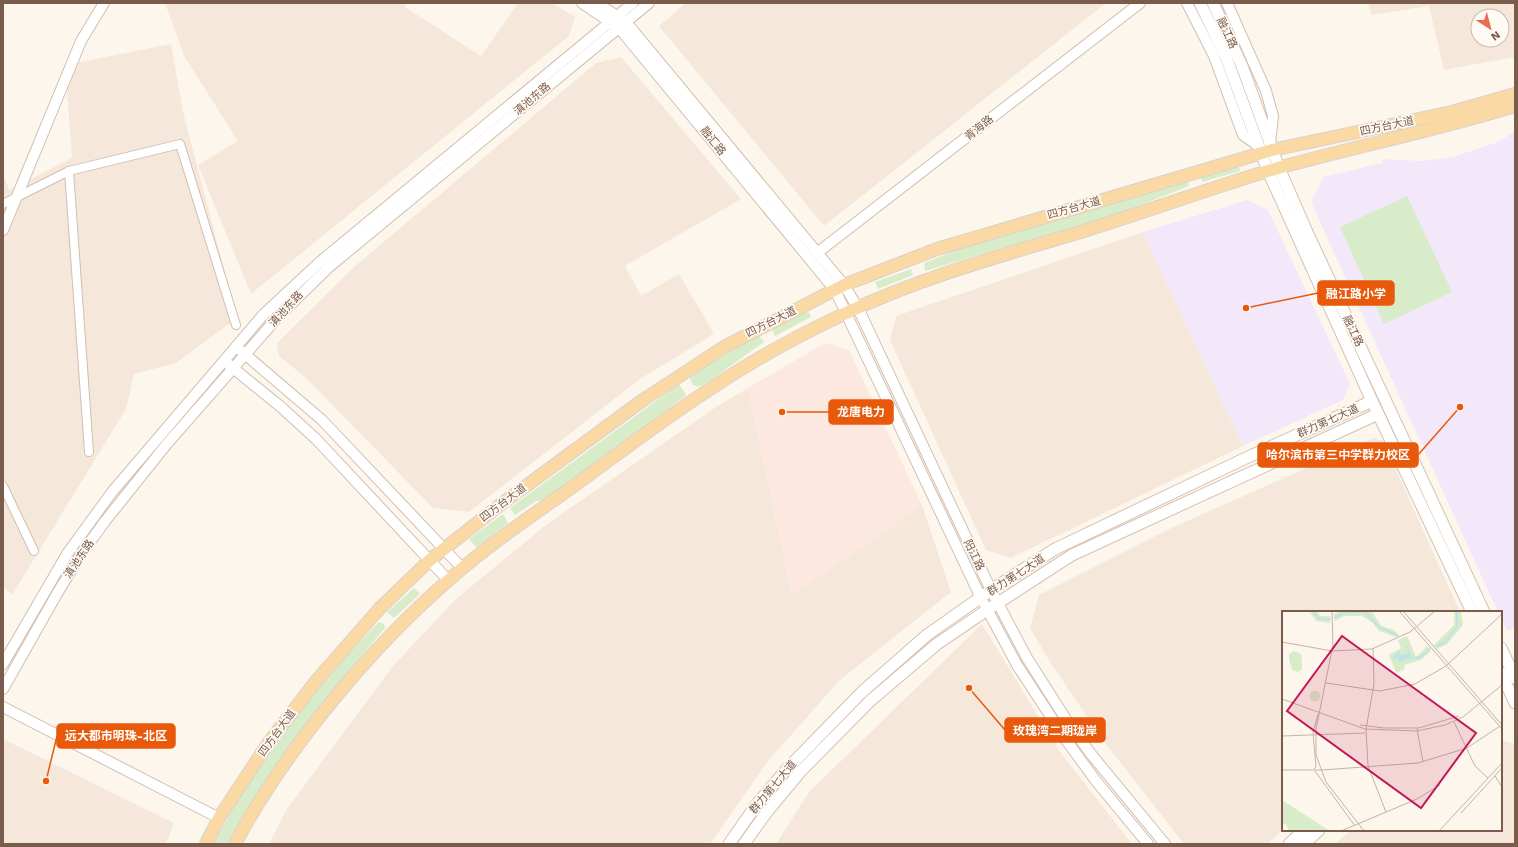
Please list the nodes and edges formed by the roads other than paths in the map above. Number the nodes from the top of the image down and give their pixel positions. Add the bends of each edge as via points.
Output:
1 (104, 3) edge
2 (582, 3) edge
3 (597, 3) edge
4 (633, 3) edge
5 (649, 3) edge
6 (1140, 3) edge
7 (1187, 3) edge
8 (1203, 4) edge
9 (1229, 7) edge
10 (614, 19) junction
11 (623, 25) junction
12 (1228, 34) junction
13 (1515, 94) edge
14 (1515, 106) edge
15 (1266, 149) junction
16 (1274, 170) junction
17 (69, 171) junction
18 (3, 204) edge
19 (3, 230) edge
20 (817, 253) junction
21 (839, 287) junction
22 (858, 308) junction
23 (846, 312) junction
24 (236, 325) dead end
25 (235, 346) junction
26 (244, 354) junction
27 (223, 360) junction
28 (232, 368) junction
29 (1372, 401) junction
30 (1378, 414) junction
31 (89, 452) dead end
32 (3, 486) edge
33 (444, 548) junction
34 (34, 551) dead end
35 (430, 560) junction
36 (462, 568) junction
37 (448, 580) junction
38 (991, 590) junction
39 (981, 598) junction
40 (998, 603) junction
41 (987, 610) junction
42 (1472, 611) edge
43 (1484, 611) edge
44 (1502, 652) edge
45 (3, 664) edge
46 (1502, 675) edge
47 (3, 689) edge
48 (1511, 689) edge
49 (1502, 700) edge
50 (3, 707) edge
51 (219, 818) junction
52 (1303, 831) edge
53 (1318, 831) edge
54 (206, 844) edge
55 (235, 844) edge
56 (729, 844) edge
57 (744, 844) edge
58 (1148, 844) edge
59 (1165, 844) edge
60 (1289, 844) edge
61 (1304, 844) edge

1 - 19 street via 81,41
2 - 10 street, 融汇路
3 - 10 street, 融汇路
4 - 10 street, 滇池东路
5 - 11 street, 滇池东路
6 - 20 street, 青海路
7 - 15 street via 1214,56 1243,135
8 - 12 main road, 融江路
8 - 15 main road, 融江路
9 - 12 street
9 - 15 street via 1268,97 1273,116
10 - 11 street, 融汇路
10 - 25 street, 滇池东路 via 321,261
11 - 20 street, 融汇路
11 - 21 street, 融汇路
11 - 26 street, 滇池东路 via 329,267
12 - 15 main road, 融江路 via 1242,66
13 - 15 main road, 四方台大道 via 1452,112
14 - 16 main road, 四方台大道
15 - 16 main road, 融江路
15 - 21 main road, 四方台大道 via 956,244
16 - 22 main road, 四方台大道 via 950,272
16 - 29 main road, 融江路
16 - 43 main road, 融江路
17 - 18 street
17 - 24 street via 180,144
17 - 31 street
20 - 21 street, 融汇路
21 - 22 street, 阳江路
21 - 23 street, 阳江路
21 - 33 main road, 四方台大道 via 724,347 688,369
22 - 23 main road, 四方台大道
22 - 38 street, 阳江路
23 - 36 main road, 四方台大道 via 775,348 705,392
23 - 39 street, 阳江路
25 - 26 street
25 - 27 street, 滇池东路
26 - 28 street, 滇池东路
26 - 33 street via 322,420
27 - 28 street
27 - 45 street, 滇池东路 via 88,524 67,554
28 - 35 street via 311,435
28 - 47 street, 滇池东路 via 133,485 82,553
29 - 30 main road, 融江路
29 - 38 main road, 群力第七大道 via 1246,458 1055,550
30 - 40 main road, 群力第七大道 via 1072,554
30 - 42 main road, 融江路
32 - 34 street
33 - 35 main road, 四方台大道
33 - 36 street
35 - 37 street
35 - 51 main road, 四方台大道 via 380,608 317,680 269,742
36 - 37 main road, 四方台大道
37 - 55 main road, 四方台大道 via 388,639 318,720 276,778
38 - 39 main road, 群力第七大道
38 - 40 street, 阳江路
39 - 41 street, 阳江路
39 - 56 main road, 群力第七大道 via 926,635 862,692 786,770 757,804
40 - 41 main road, 群力第七大道
40 - 59 street, 阳江路 via 1069,724 1116,786
41 - 57 main road, 群力第七大道 via 937,644 870,701 800,772
41 - 58 street, 阳江路 via 1017,665 1066,740
44 - 48 main road
46 - 48 main road
48 - 49 main road
50 - 51 street
51 - 54 main road, 四方台大道
52 - 60 main road
53 - 61 main road

